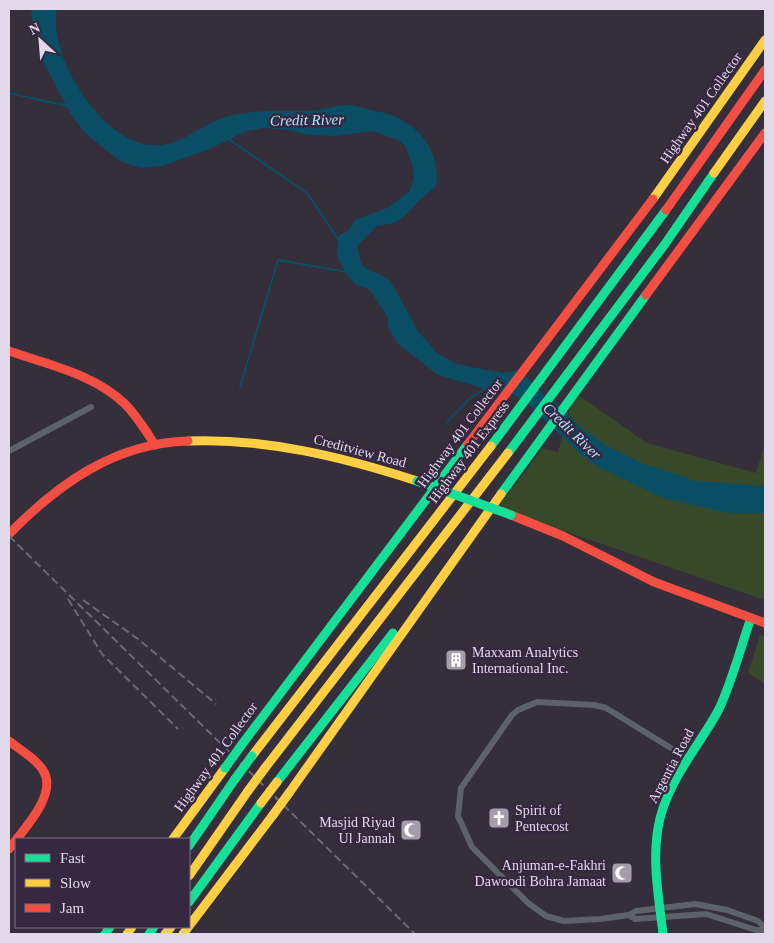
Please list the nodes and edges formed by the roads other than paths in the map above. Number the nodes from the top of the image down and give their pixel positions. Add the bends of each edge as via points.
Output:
1 (765, 40) edge
2 (765, 70) edge
3 (765, 101) edge
4 (764, 135) edge
5 (9, 351) edge
6 (91, 407) dead end
7 (155, 445) junction
8 (9, 451) edge
9 (475, 530) junction
10 (9, 534) edge
11 (751, 618) junction
12 (765, 623) edge
13 (9, 741) edge
14 (687, 758) junction
15 (17, 838) edge
16 (174, 838) edge
17 (190, 845) edge
18 (190, 875) edge
19 (190, 901) edge
20 (660, 912) junction
21 (190, 925) edge
22 (765, 929) edge
23 (663, 934) edge

1 - 16 main road, Highway 401 Collector, bridge via 644,211
2 - 17 main road, Highway 401 Express, bridge via 639,248 252,756
3 - 18 main road, bridge via 665,244 265,768
4 - 9 main road
5 - 7 main road via 106,389 132,412
6 - 8 street
7 - 10 main road, Creditview Road via 119,456 73,479 55,490
7 - 11 main road, Creditview Road, bridge via 188,439 242,440 366,466 512,515 564,536 654,582
9 - 19 main road, bridge via 277,782
9 - 21 main road, bridge via 289,793
11 - 12 main road, Creditview Road
11 - 14 main road, Argentia Road via 718,710
13 - 15 main road via 44,772 48,789 44,800
14 - 20 main road, Argentia Road via 664,805 658,827 655,855
14 - 20 street via 606,708 537,702 512,715 461,788 458,816 472,847 528,903 546,916 564,921 629,915 636,919
20 - 22 street via 706,914 756,930
20 - 23 main road, Argentia Road

